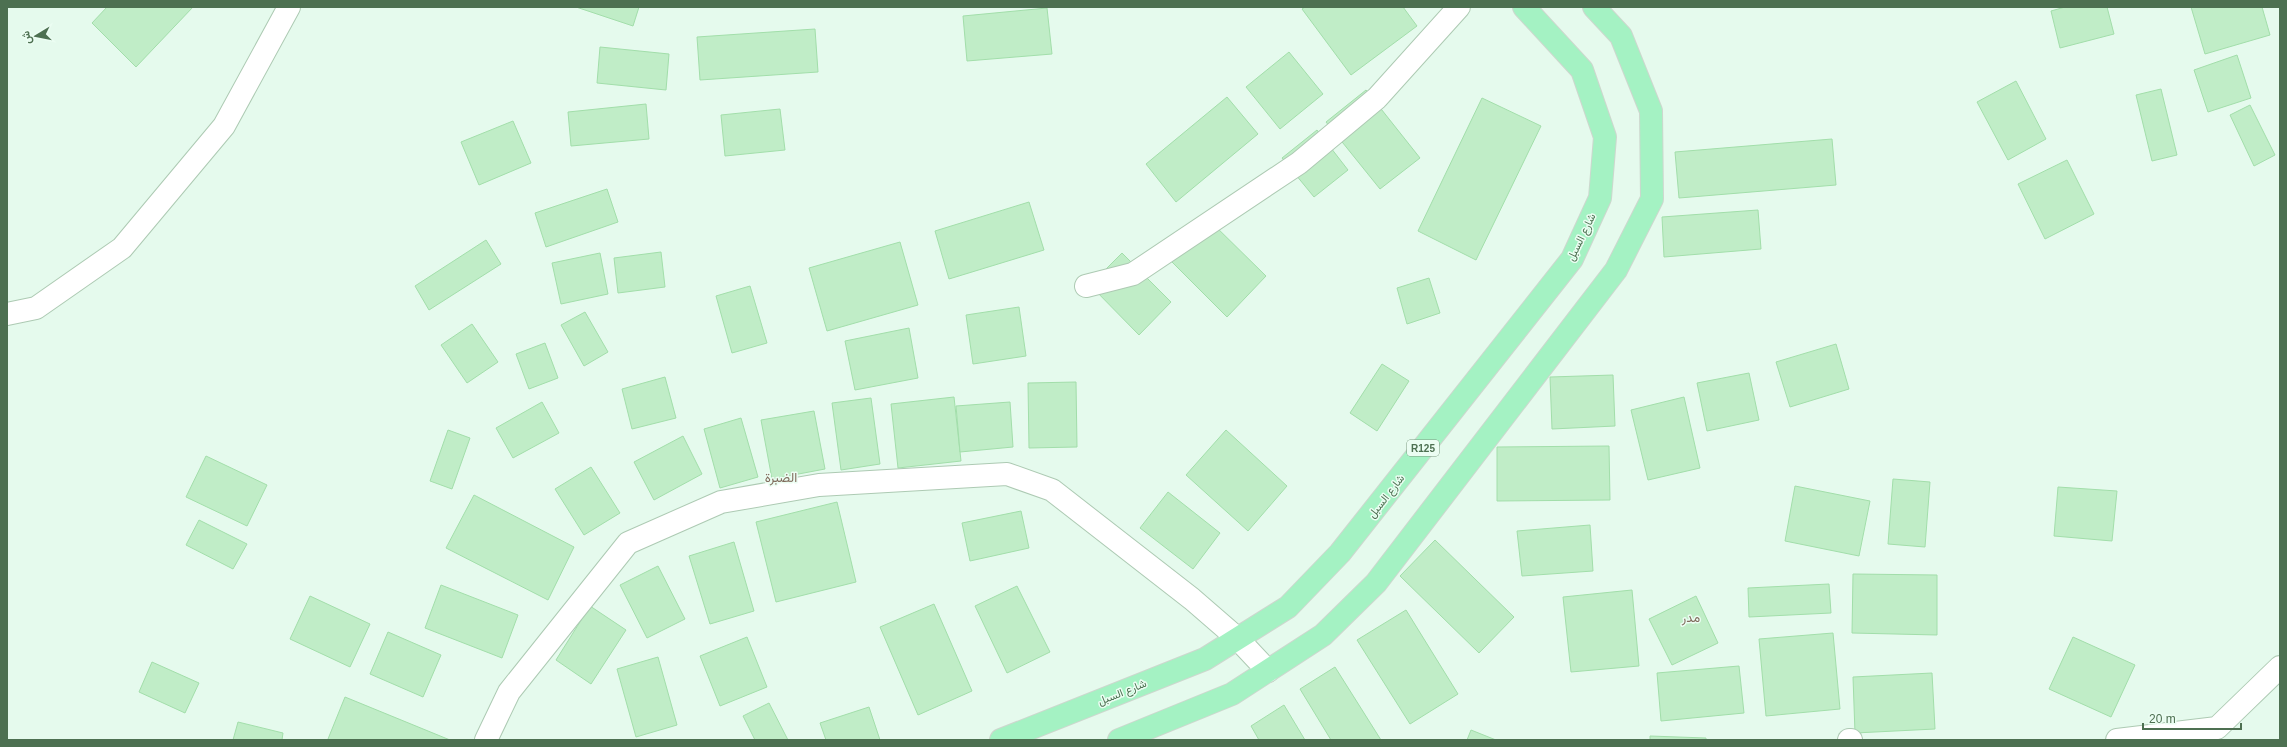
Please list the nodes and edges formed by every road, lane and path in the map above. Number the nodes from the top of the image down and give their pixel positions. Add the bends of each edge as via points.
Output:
1 (289, 7) edge
2 (1459, 7) edge
3 (1524, 7) edge
4 (1594, 7) edge
5 (1086, 286) dead end
6 (7, 314) edge
7 (1237, 638) junction
8 (2280, 667) edge
9 (1268, 671) junction
10 (486, 740) edge
11 (1001, 740) edge
12 (1118, 740) edge
13 (2117, 740) edge

1 - 6 street via 224,126 122,248 36,308
2 - 5 street via 1376,98 1299,163 1133,274
3 - 7 main road, شارع السبل / R125 via 1582,70 1605,137 1600,198 1572,259 1340,554 1288,607
4 - 9 main road via 1621,36 1651,111 1652,199 1616,270 1376,583 1323,635
7 - 9 street
7 - 10 street via 1192,599 1052,490 1007,474 819,485 721,502 628,543 509,692
7 - 11 main road, شارع السبل / R125 via 1205,659
8 - 13 street via 2217,728
9 - 12 main road via 1232,694

